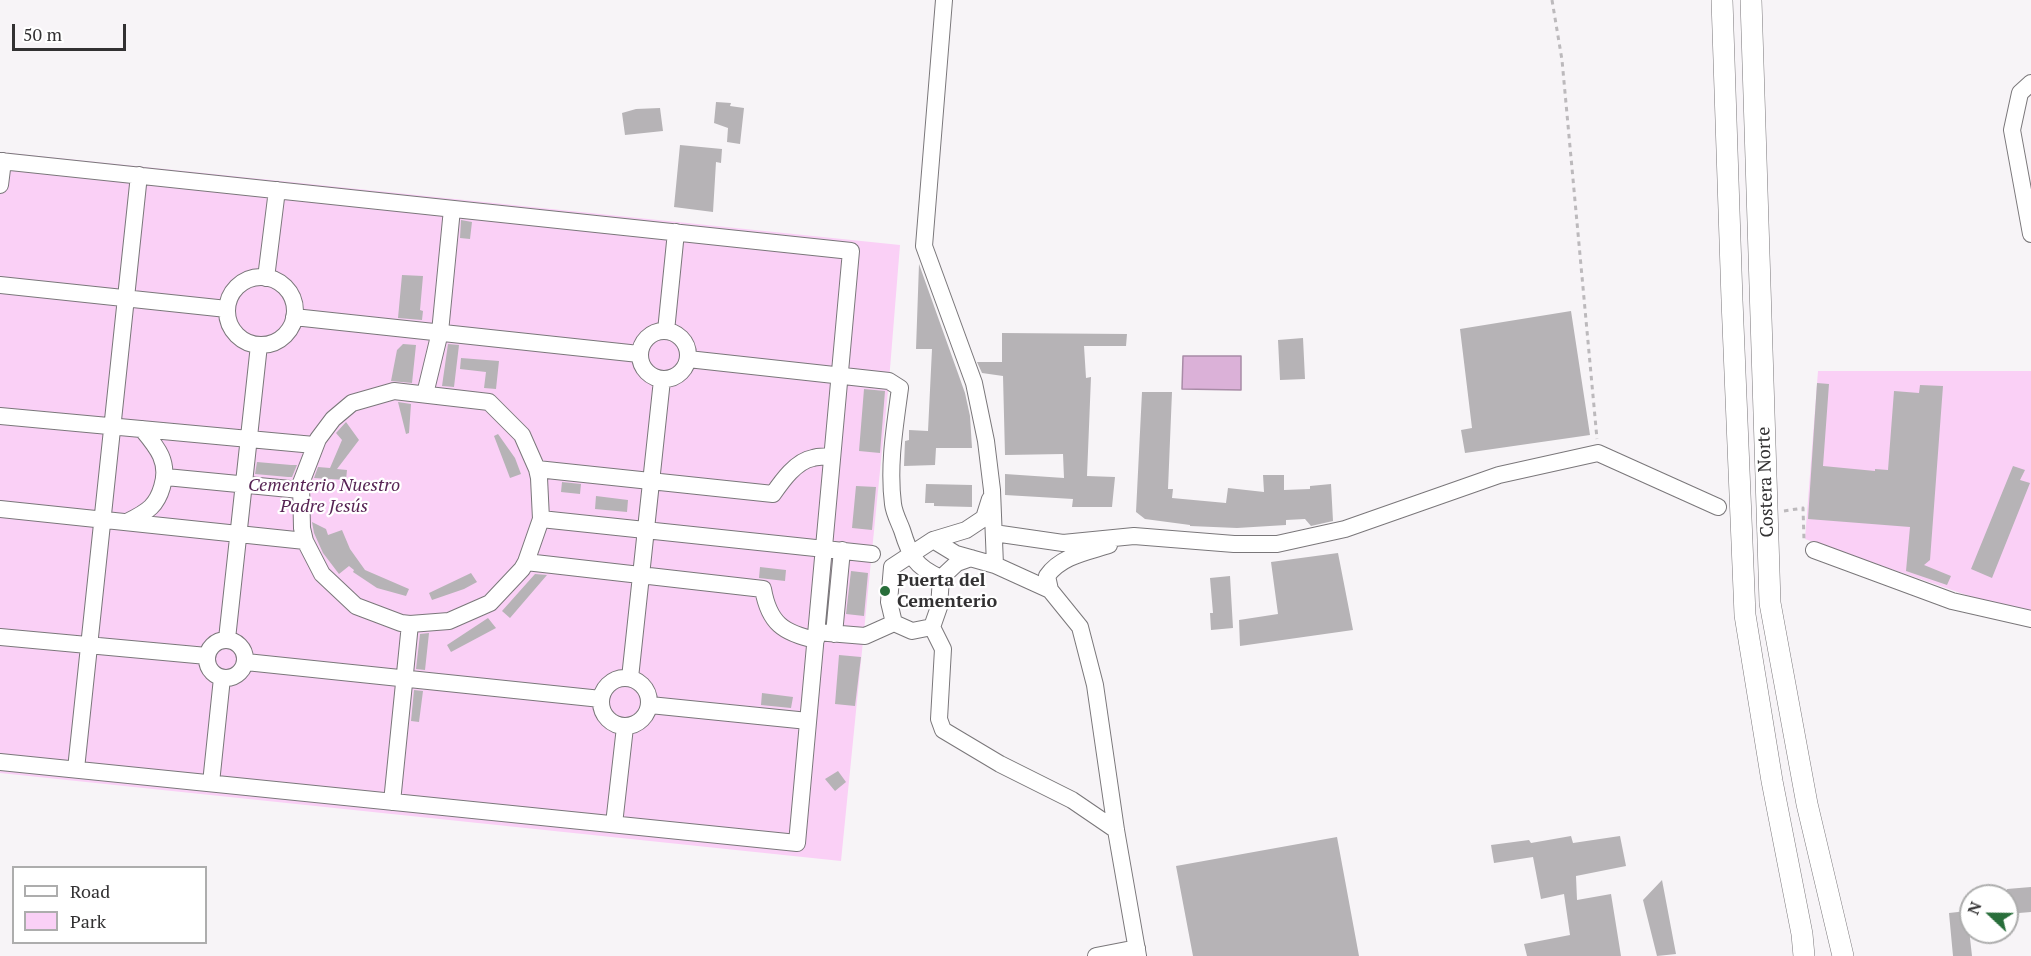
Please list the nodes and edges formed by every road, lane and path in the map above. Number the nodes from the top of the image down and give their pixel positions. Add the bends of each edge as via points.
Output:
1 (944, 0) edge
2 (1552, 0) edge
3 (1722, 0) edge
4 (1751, 0) edge
5 (2031, 83) edge
6 (1, 161) edge
7 (139, 175) junction
8 (0, 185) edge
9 (277, 190) junction
10 (452, 209) junction
11 (676, 232) junction
12 (2031, 234) edge
13 (266, 278) junction
14 (0, 285) edge
15 (126, 298) junction
16 (227, 309) junction
17 (294, 317) junction
18 (666, 331) junction
19 (440, 332) junction
20 (259, 345) junction
21 (639, 354) junction
22 (688, 359) junction
23 (840, 376) junction
24 (662, 380) junction
25 (424, 394) junction
26 (0, 416) edge
27 (112, 426) junction
28 (142, 429) junction
29 (249, 439) junction
30 (314, 445) junction
31 (1598, 453) junction
32 (832, 456) junction
33 (537, 469) junction
34 (166, 477) junction
35 (650, 481) junction
36 (244, 485) junction
37 (300, 490) junction
38 (992, 490) junction
39 (1782, 502) dead end
40 (1718, 507) dead end
41 (0, 509) edge
42 (1783, 511) junction
43 (1783, 518) dead end
44 (102, 519) junction
45 (541, 519) junction
46 (128, 522) junction
47 (645, 530) junction
48 (994, 533) junction
49 (238, 534) junction
50 (1134, 537) junction
51 (933, 540) junction
52 (305, 541) junction
53 (824, 549) junction
54 (842, 550) junction
55 (1814, 550) joint
56 (872, 554) dead end
57 (910, 554) junction
58 (971, 558) junction
59 (526, 562) junction
60 (995, 566) junction
61 (640, 575) junction
62 (941, 578) junction
63 (1050, 590) junction
64 (2031, 619) edge
65 (894, 623) junction
66 (410, 624) junction
67 (932, 627) junction
68 (834, 634) junction
69 (816, 636) junction
70 (0, 637) edge
71 (227, 639) junction
72 (89, 645) junction
73 (207, 656) junction
74 (246, 662) junction
75 (222, 678) junction
76 (630, 678) junction
77 (405, 679) junction
78 (601, 699) junction
79 (650, 705) junction
80 (808, 721) junction
81 (624, 727) junction
82 (0, 762) edge
83 (76, 769) junction
84 (211, 783) junction
85 (392, 801) junction
86 (615, 824) junction
87 (1116, 830) junction
88 (1137, 952) edge
89 (1100, 956) edge
90 (1804, 956) edge
91 (1843, 956) edge

1 - 38 street via 924,246 974,383
2 - 31 path via 1562,60
3 - 90 main road, Costera Norte via 1744,615
4 - 91 main road, Costera Norte via 1770,603 1807,804
5 - 12 street via 2020,93 2012,130
6 - 7 street
6 - 8 street
7 - 9 street
7 - 15 street
9 - 10 street
9 - 13 street
10 - 11 street
10 - 19 street
11 - 18 street
11 - 23 street via 851,251
13 - 16 street via 244,282 229,298
13 - 17 street via 285,287 294,306
14 - 15 street
15 - 16 street
15 - 27 street
16 - 20 street via 232,330 240,338
17 - 19 street
17 - 20 street via 286,334
18 - 21 street via 651,334
18 - 22 street via 686,343
19 - 21 street
19 - 25 street
20 - 29 street
21 - 24 street via 648,374
22 - 23 street
22 - 24 street via 676,377
23 - 32 street
23 - 57 street via 889,381 900,388 891,474 893,506
24 - 35 street
25 - 30 street via 394,391 352,403 333,419
25 - 33 street via 489,402 522,435
26 - 27 street
27 - 28 street
27 - 44 street
28 - 29 street
28 - 34 street via 163,457
29 - 30 street
29 - 36 street
30 - 37 street
31 - 40 street
31 - 50 street via 1500,475 1345,530 1277,544
32 - 35 street via 811,458 800,464 773,494
32 - 53 street
33 - 35 street
33 - 45 street
34 - 36 street
34 - 46 street via 151,508
35 - 47 street
36 - 37 street
36 - 49 street
37 - 52 street
38 - 48 street
38 - 51 street via 984,518 966,530
39 - 42 path, Costera Norte
41 - 44 street
42 - 43 path, Costera Norte
42 - 55 path via 1803,508 1804,541
44 - 46 street
44 - 72 street
45 - 47 street
45 - 59 street
46 - 49 street
47 - 53 street
47 - 61 street
48 - 50 street via 1063,543
48 - 60 street
49 - 52 street
49 - 71 street
50 - 63 street via 1061,561 1047,576
51 - 57 street
51 - 58 street
52 - 66 street via 322,574 356,606
53 - 54 street
53 - 69 street
54 - 56 street
54 - 68 street
55 - 64 street via 1952,601
57 - 62 street via 916,563
57 - 65 street via 892,567 889,602
58 - 60 street
58 - 62 street via 957,563
59 - 61 street
59 - 66 street via 490,603 450,621
60 - 63 street
61 - 69 street via 763,589 766,605 786,630 796,636
61 - 76 street
62 - 67 street via 939,608
63 - 87 street via 1080,627 1095,685
65 - 67 street via 912,631
65 - 68 street via 865,636
66 - 77 street
67 - 87 street via 943,649 939,719 943,730 1072,800
68 - 69 street
69 - 80 street
70 - 72 street
71 - 73 street via 216,642
71 - 74 street via 239,644
72 - 73 street
72 - 83 street
73 - 75 street via 212,672
74 - 75 street via 237,675
74 - 77 street
75 - 84 street
76 - 78 street via 614,680
76 - 79 street via 643,684
77 - 78 street
77 - 85 street
78 - 81 street via 604,715
79 - 80 street
79 - 81 street via 639,723
80 - 86 street via 797,843
81 - 86 street
82 - 83 street
83 - 84 street
84 - 85 street
85 - 86 street
87 - 88 street
88 - 89 street

